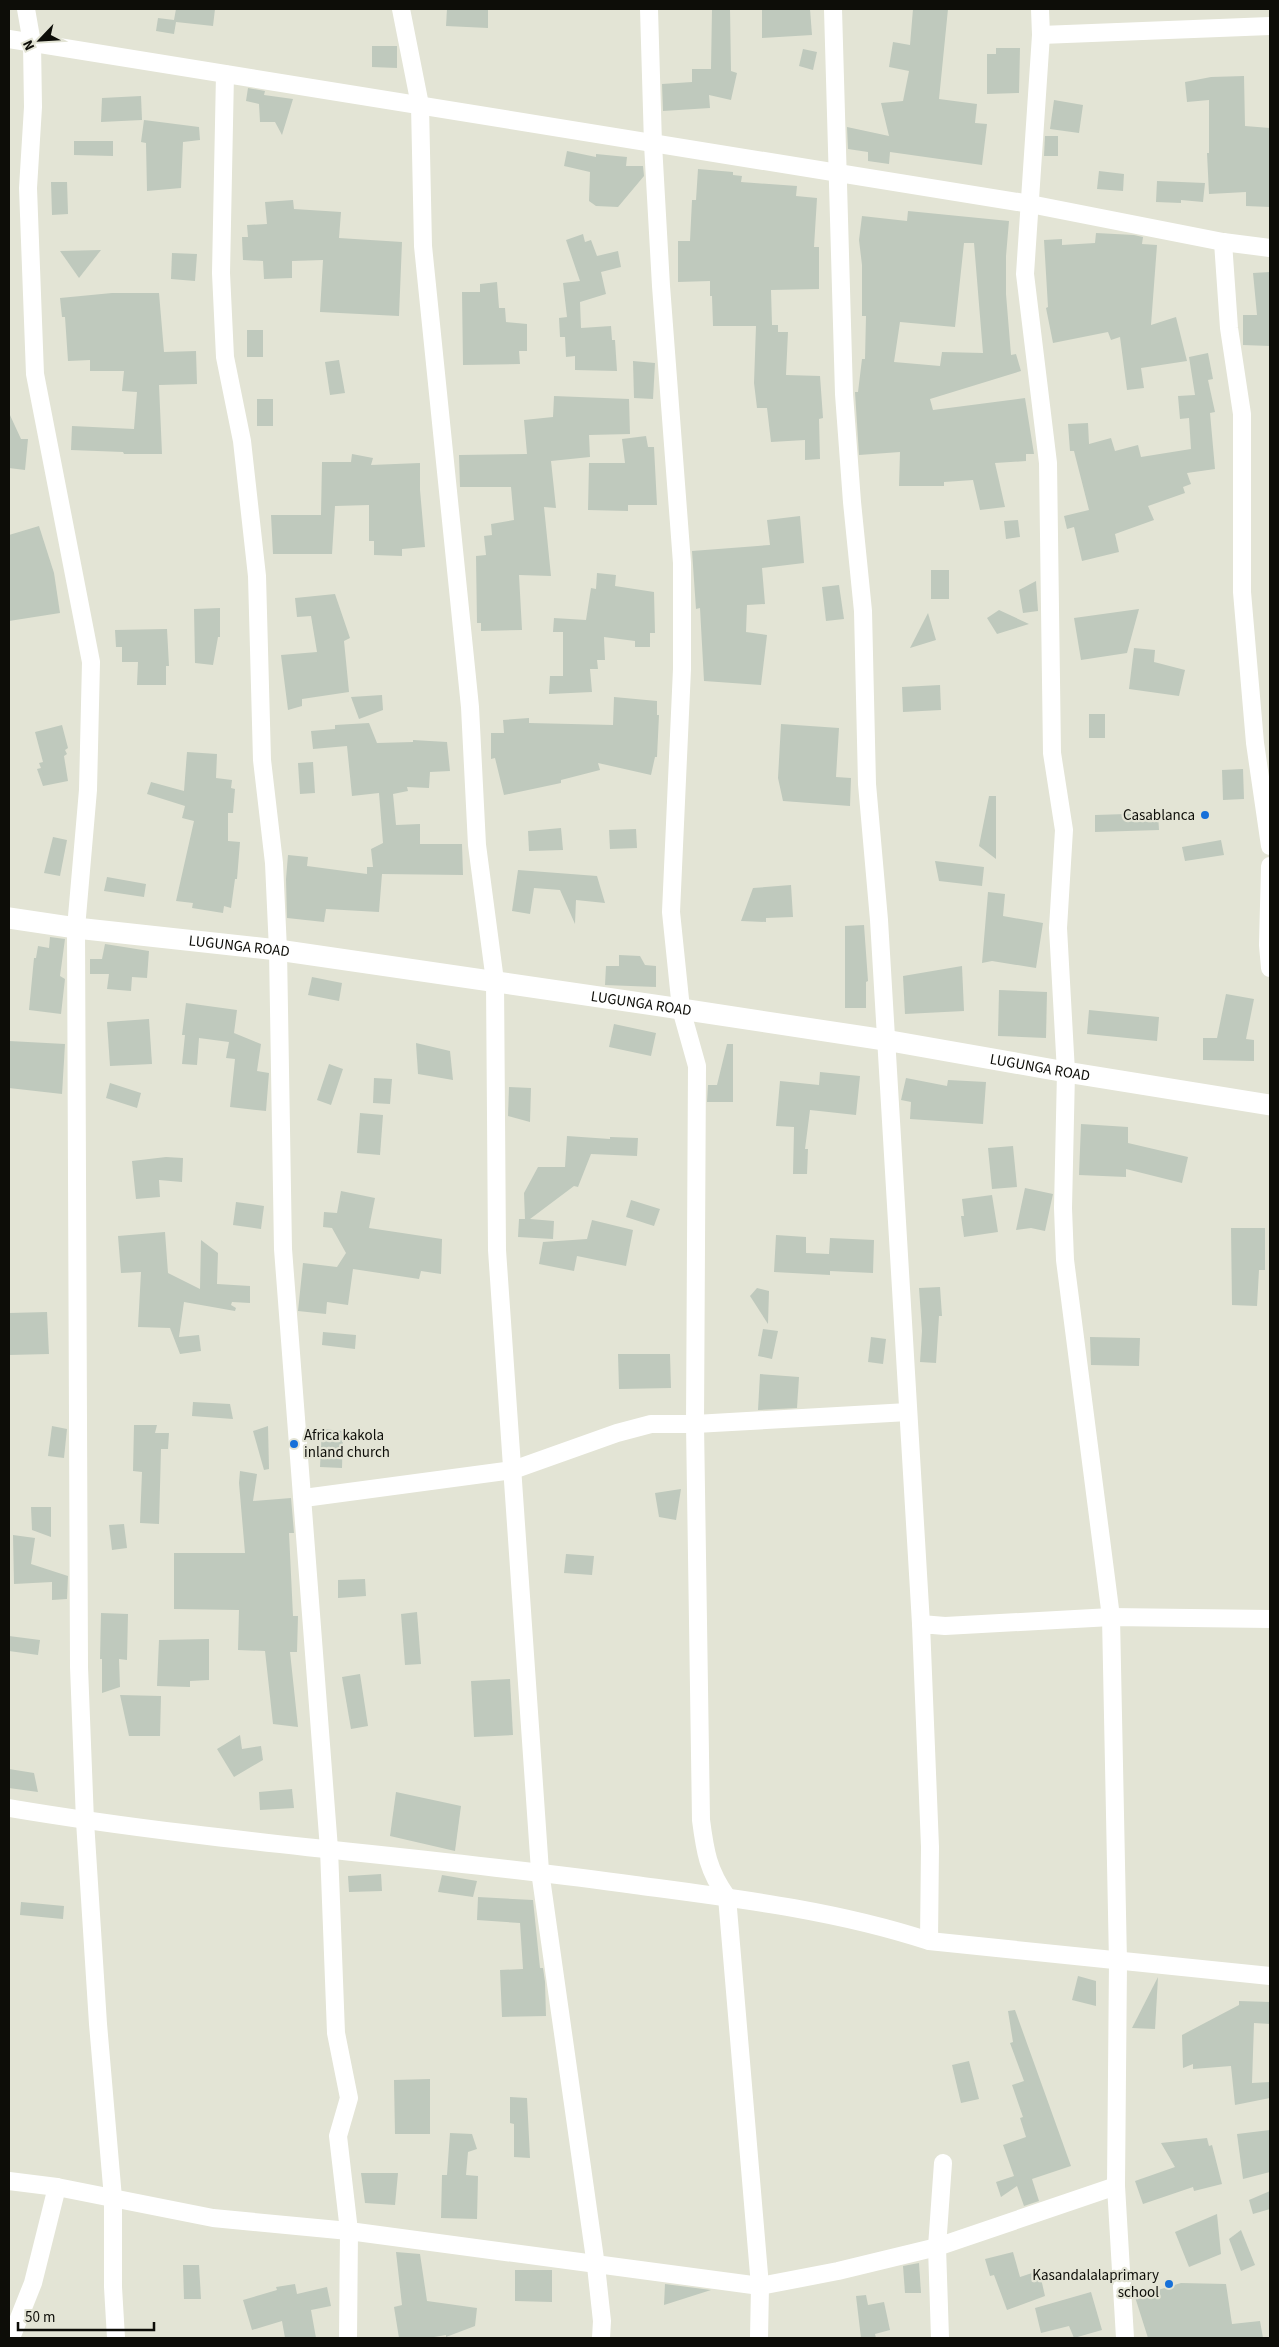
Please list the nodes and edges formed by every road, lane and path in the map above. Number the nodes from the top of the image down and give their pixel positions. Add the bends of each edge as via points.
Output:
1 (26, 9) edge
2 (401, 9) edge
3 (649, 9) edge
4 (834, 9) edge
5 (1040, 9) edge
6 (1270, 26) edge
7 (1041, 35) junction
8 (9, 39) edge
9 (32, 43) junction
10 (225, 74) junction
11 (420, 104) junction
12 (653, 144) junction
13 (837, 172) junction
14 (1030, 204) junction
15 (1223, 242) junction
16 (1270, 248) edge
17 (1270, 846) edge
18 (1270, 866) edge
19 (9, 918) edge
20 (76, 928) junction
21 (278, 950) junction
22 (1270, 968) edge
23 (494, 981) junction
24 (682, 1008) junction
25 (885, 1040) junction
26 (1066, 1072) junction
27 (1270, 1104) edge
28 (908, 1412) junction
29 (695, 1424) junction
30 (513, 1470) junction
31 (304, 1498) junction
32 (1110, 1617) junction
33 (1270, 1619) edge
34 (921, 1624) junction
35 (9, 1808) edge
36 (85, 1821) junction
37 (329, 1849) junction
38 (540, 1871) junction
39 (727, 1897) junction
40 (929, 1941) junction
41 (1118, 1962) junction
42 (1270, 1976) edge
43 (943, 2163) dead end
44 (9, 2181) edge
45 (1116, 2186) junction
46 (57, 2187) junction
47 (113, 2198) junction
48 (349, 2231) junction
49 (937, 2247) junction
50 (596, 2266) junction
51 (760, 2286) junction
52 (11, 2338) edge
53 (116, 2338) edge
54 (348, 2338) edge
55 (601, 2338) edge
56 (759, 2338) edge
57 (940, 2338) edge
58 (1125, 2338) edge

1 - 9 street
2 - 11 street
3 - 12 street
4 - 13 street
5 - 7 street
6 - 7 street
7 - 14 street
8 - 9 street
9 - 10 street
9 - 20 street via 28,188 35,374 91,662 88,790
10 - 11 street
10 - 21 street via 221,273 225,357 242,441 257,576 262,760 274,863
11 - 12 street
11 - 23 street via 423,246 470,707 477,845
12 - 13 street
12 - 24 street via 682,564 682,669 671,912
13 - 14 street
13 - 25 street via 844,394 863,611 867,784
14 - 15 street
14 - 26 street via 1025,274 1048,463 1052,753 1064,830 1058,928
15 - 16 street
15 - 17 street via 1229,328 1242,414 1242,592 1255,743
18 - 22 street
19 - 20 street, LUGUNGA ROAD
20 - 21 street, LUGUNGA ROAD
20 - 36 street via 79,1667
21 - 23 street, LUGUNGA ROAD
21 - 31 street via 283,1249
23 - 24 street, LUGUNGA ROAD
23 - 30 street via 497,1250
24 - 25 street, LUGUNGA ROAD
24 - 29 street via 697,1066
25 - 26 street, LUGUNGA ROAD
25 - 28 street
26 - 27 street, LUGUNGA ROAD
26 - 32 street via 1065,1260
28 - 29 street
28 - 34 street
29 - 30 street via 651,1424
29 - 39 street via 701,1820 706,1857 715,1880
30 - 31 street
30 - 38 street
31 - 37 street
32 - 33 street
32 - 34 street via 945,1626
32 - 41 street
34 - 40 street via 930,1847
35 - 36 street
36 - 37 street
36 - 47 street
37 - 38 street
37 - 48 street via 336,2033 350,2098 338,2136
38 - 39 street
38 - 50 street
39 - 40 street via 884,1926
39 - 51 street
40 - 41 street
41 - 42 street
41 - 45 street
43 - 49 street
44 - 46 street
45 - 49 street
45 - 58 street
46 - 47 street
46 - 52 street via 33,2283
47 - 48 street via 213,2218
47 - 53 street
48 - 50 street
48 - 54 street
49 - 51 street
49 - 57 street
50 - 51 street
50 - 55 street
51 - 56 street

